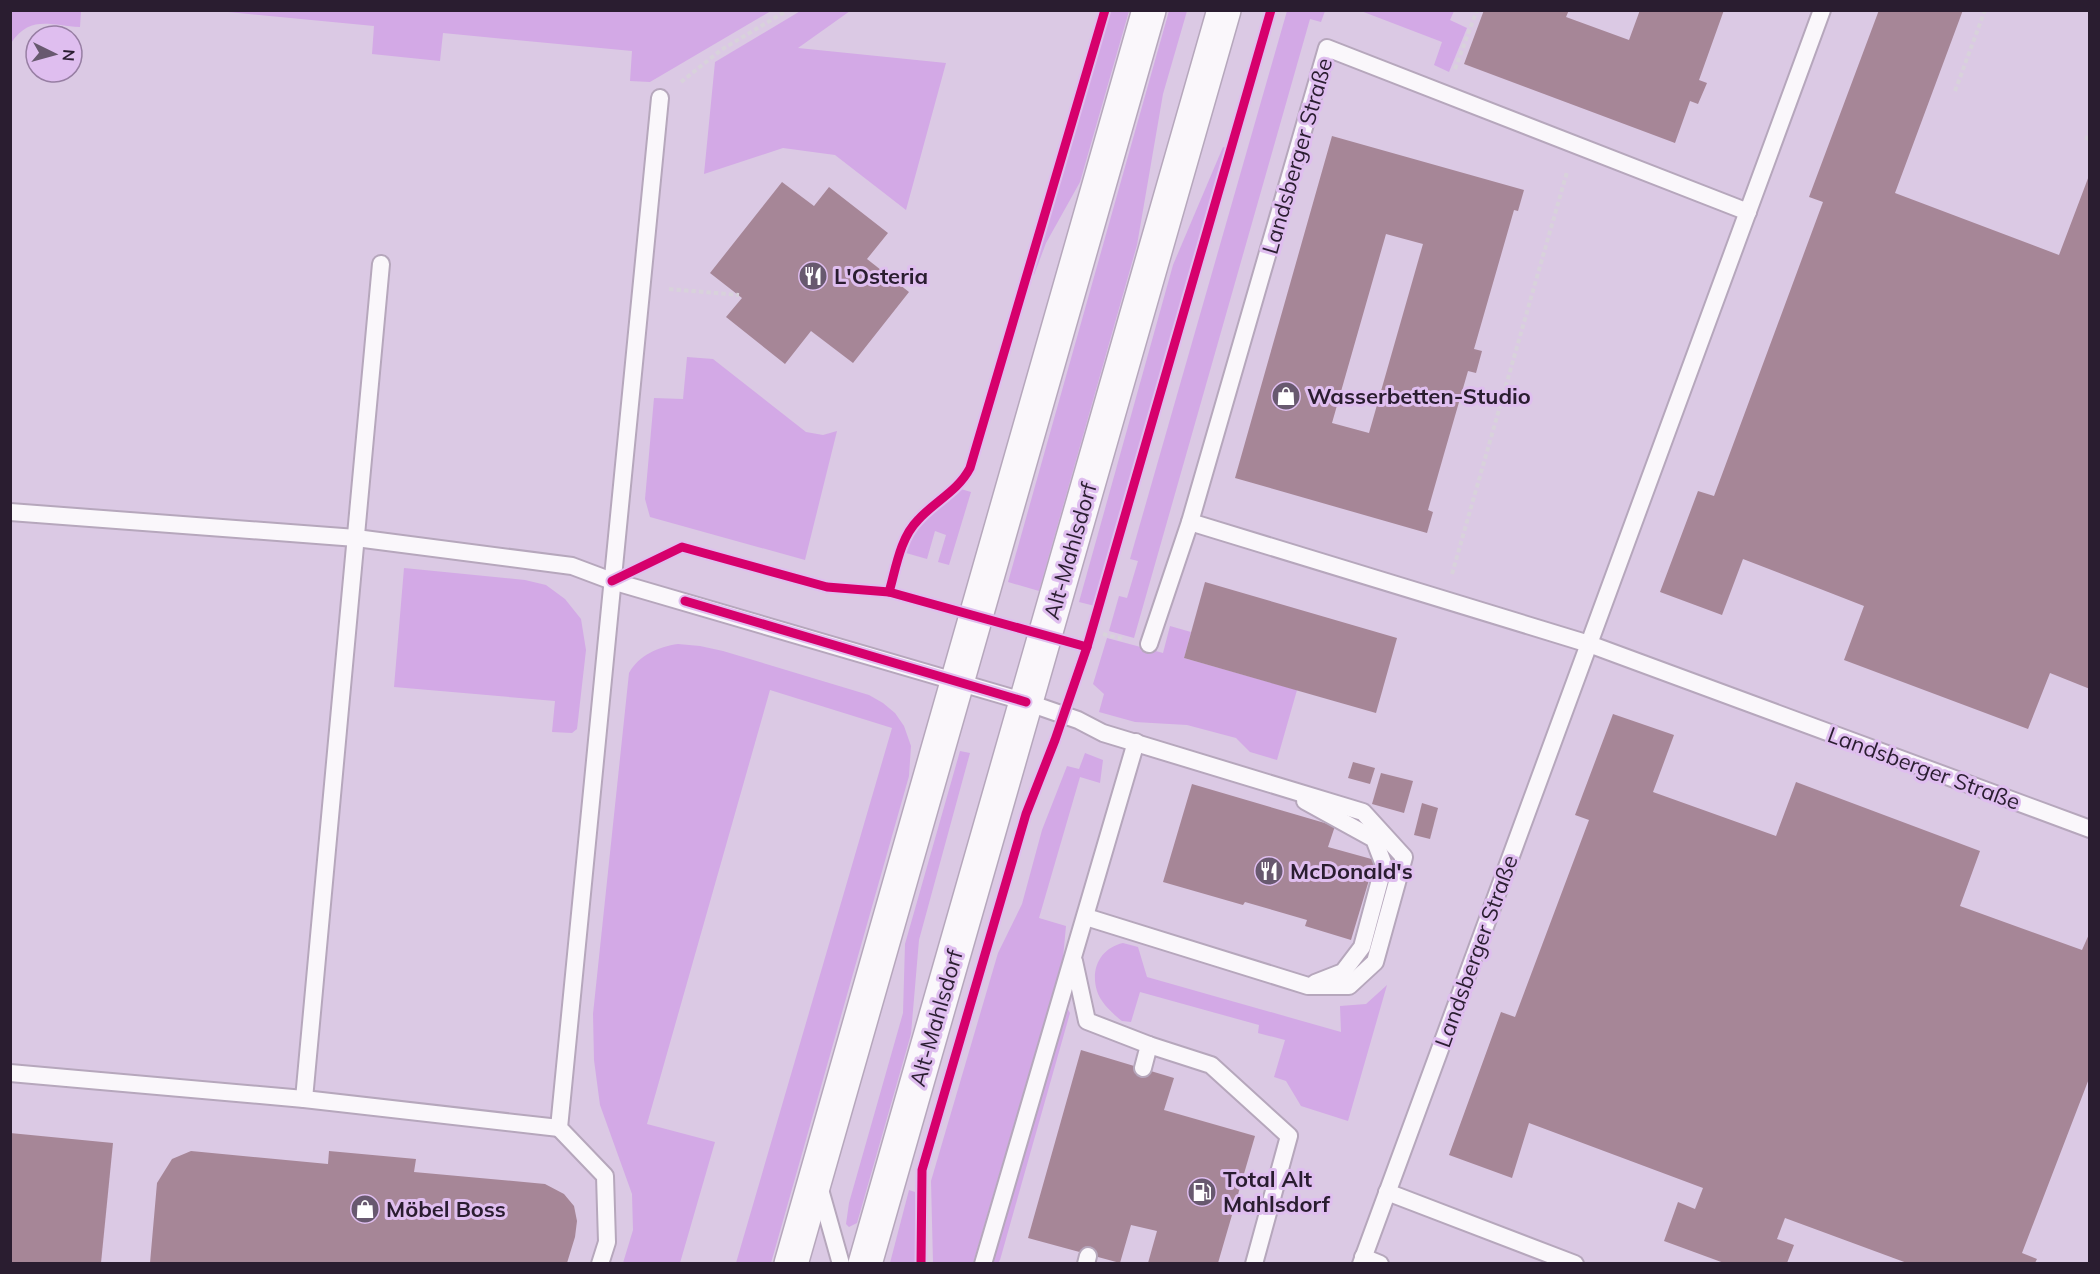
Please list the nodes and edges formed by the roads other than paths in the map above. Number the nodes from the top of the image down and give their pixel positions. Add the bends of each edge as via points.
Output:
1 (1149, 10) edge
2 (1224, 10) edge
3 (1822, 10) edge
4 (660, 98) road end
5 (1748, 212) junction
6 (381, 264) dead end
7 (10, 512) edge
8 (1190, 522) junction
9 (356, 538) junction
10 (612, 581) junction
11 (1589, 644) junction
12 (1149, 645) dead end
13 (957, 682) junction
14 (1026, 702) junction
15 (1136, 742) junction
16 (2090, 829) edge
17 (1086, 917) junction
18 (1073, 959) junction
19 (1149, 1045) junction
20 (1143, 1068) dead end
21 (10, 1073) edge
22 (304, 1099) junction
23 (559, 1128) junction
24 (816, 1176) junction
25 (1387, 1192) junction
26 (1362, 1260) edge
27 (600, 1263) edge
28 (791, 1263) edge
29 (841, 1263) edge
30 (865, 1263) edge
31 (983, 1263) edge
32 (1254, 1263) edge
33 (1380, 1263) edge
34 (1575, 1263) edge

1 - 13 main road
2 - 14 main road, Alt-Mahlsdorf
3 - 5 lane, Landsberger Straße
4 - 10 lane
5 - 8 lane, Landsberger Straße via 1327,48
5 - 11 lane, Landsberger Straße
6 - 9 lane
7 - 9 lane
8 - 11 lane, Landsberger Straße
8 - 12 lane, Landsberger Straße
9 - 10 lane via 572,566
9 - 22 lane
10 - 13 lane
10 - 23 lane
11 - 16 lane, Landsberger Straße
11 - 25 lane, Landsberger Straße
13 - 14 lane
13 - 24 main road
14 - 15 lane
14 - 30 main road, Alt-Mahlsdorf
15 - 17 lane
15 - 17 lane via 1362,812 1404,857 1375,962 1349,986 1308,986
17 - 18 lane
18 - 19 lane via 1087,1021
18 - 31 lane
19 - 20 lane
19 - 32 lane via 1210,1065 1289,1136
21 - 22 lane
22 - 23 lane
23 - 27 lane via 605,1176 607,1242
24 - 28 main road
24 - 29 lane
25 - 26 lane, Landsberger Straße
25 - 34 lane
26 - 33 lane, Landsberger Straße

